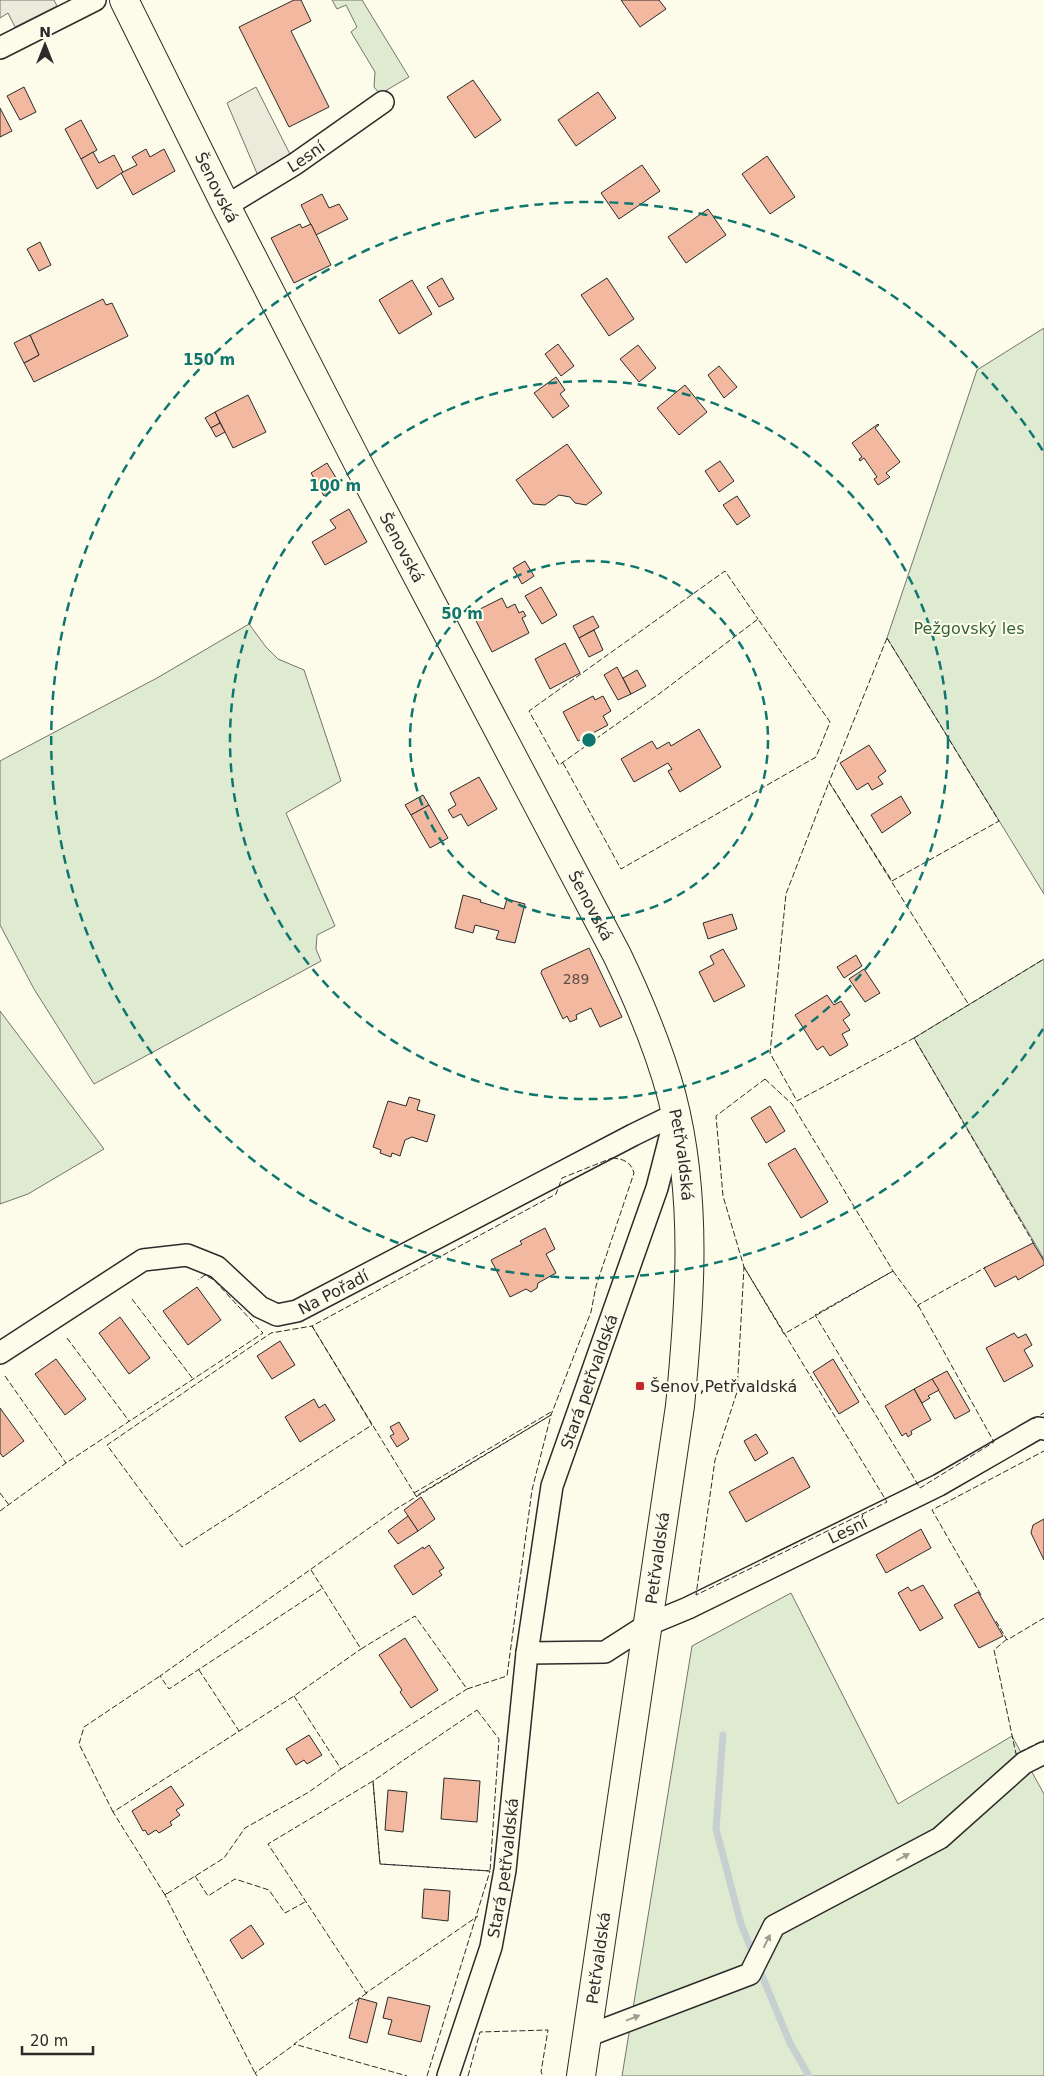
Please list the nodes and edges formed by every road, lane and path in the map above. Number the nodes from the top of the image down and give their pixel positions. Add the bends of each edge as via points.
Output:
1 (95, 0) edge
2 (124, 0) edge
3 (0, 48) edge
4 (383, 102) dead end
5 (226, 206) junction
6 (654, 1040) joint
7 (676, 1114) junction
8 (0, 1353) edge
9 (1044, 1429) edge
10 (647, 1625) junction
11 (527, 1653) junction
12 (1044, 1753) edge
13 (587, 2036) junction
14 (448, 2076) edge
15 (581, 2076) edge

1 - 3 street
2 - 5 main road, Šenovská
4 - 5 street, Lesní via 295,164
5 - 6 main road, Šenovská via 602,925
6 - 7 main road, Petřvaldská
7 - 8 street, Na Pořadí via 297,1311 277,1314 260,1306 217,1267 187,1255 143,1260
7 - 10 main road, Petřvaldská via 688,1202 690,1258 686,1343 680,1406
7 - 11 street, Stará petřvaldská via 657,1188 552,1486
9 - 10 street, Lesní via 1038,1428 939,1484 688,1608
10 - 11 street via 606,1652
10 - 13 main road, Petřvaldská
11 - 14 street, Stará petřvaldská via 505,1870 491,1947
13 -> 12 street via 750,1974 774,1926 940,1838 1024,1763
13 - 15 main road, Petřvaldská

